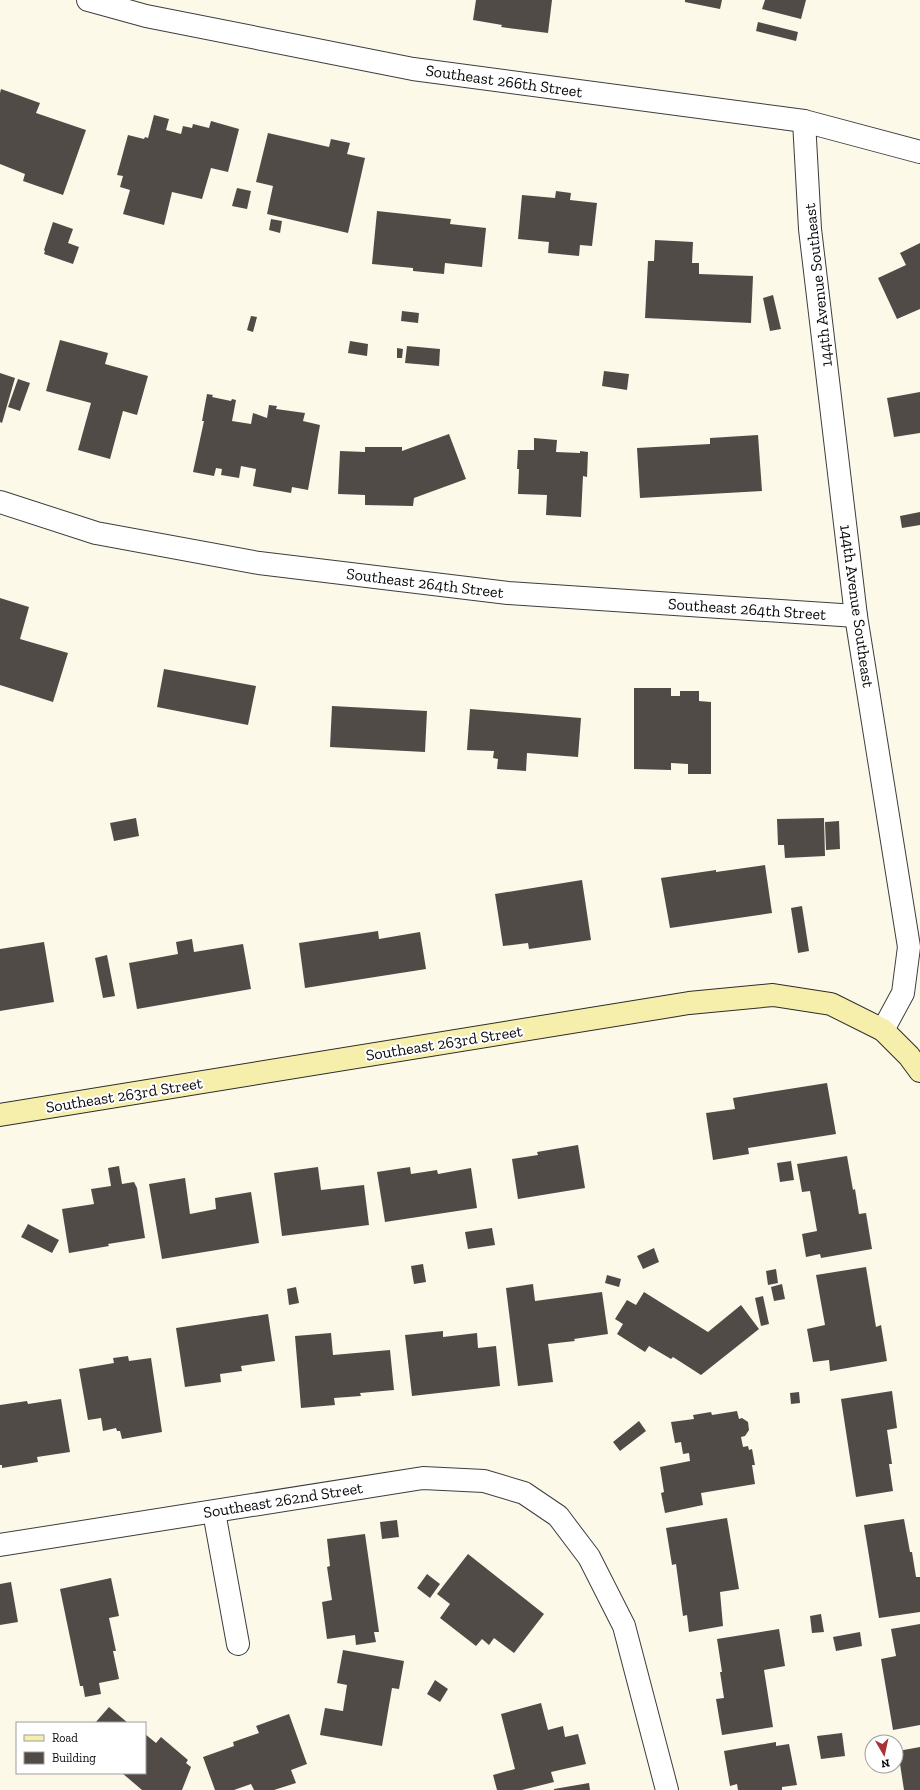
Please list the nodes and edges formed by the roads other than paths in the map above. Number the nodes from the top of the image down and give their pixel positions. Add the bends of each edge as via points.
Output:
1 (88, 0) edge
2 (804, 120) junction
3 (920, 152) edge
4 (0, 502) edge
5 (856, 616) junction
6 (883, 1030) junction
7 (920, 1071) edge
8 (0, 1115) edge
9 (214, 1512) junction
10 (0, 1545) edge
11 (238, 1644) dead end
12 (667, 1790) edge

1 - 2 street, Southeast 266th Street via 146,16 413,69
2 - 3 street, Southeast 266th Street
2 - 5 street, 144th Avenue Southeast via 810,229
4 - 5 street, Southeast 264th Street via 96,533 259,563 508,593
5 - 6 street, 144th Avenue Southeast via 910,947 903,993
6 - 7 street
6 - 8 street, Southeast 263rd Street via 831,1004 773,995 689,1003
9 - 10 street, Southeast 262nd Street
9 - 11 street
9 - 12 street, Southeast 262nd Street via 423,1478 484,1481 524,1493 558,1516 589,1557 624,1626

